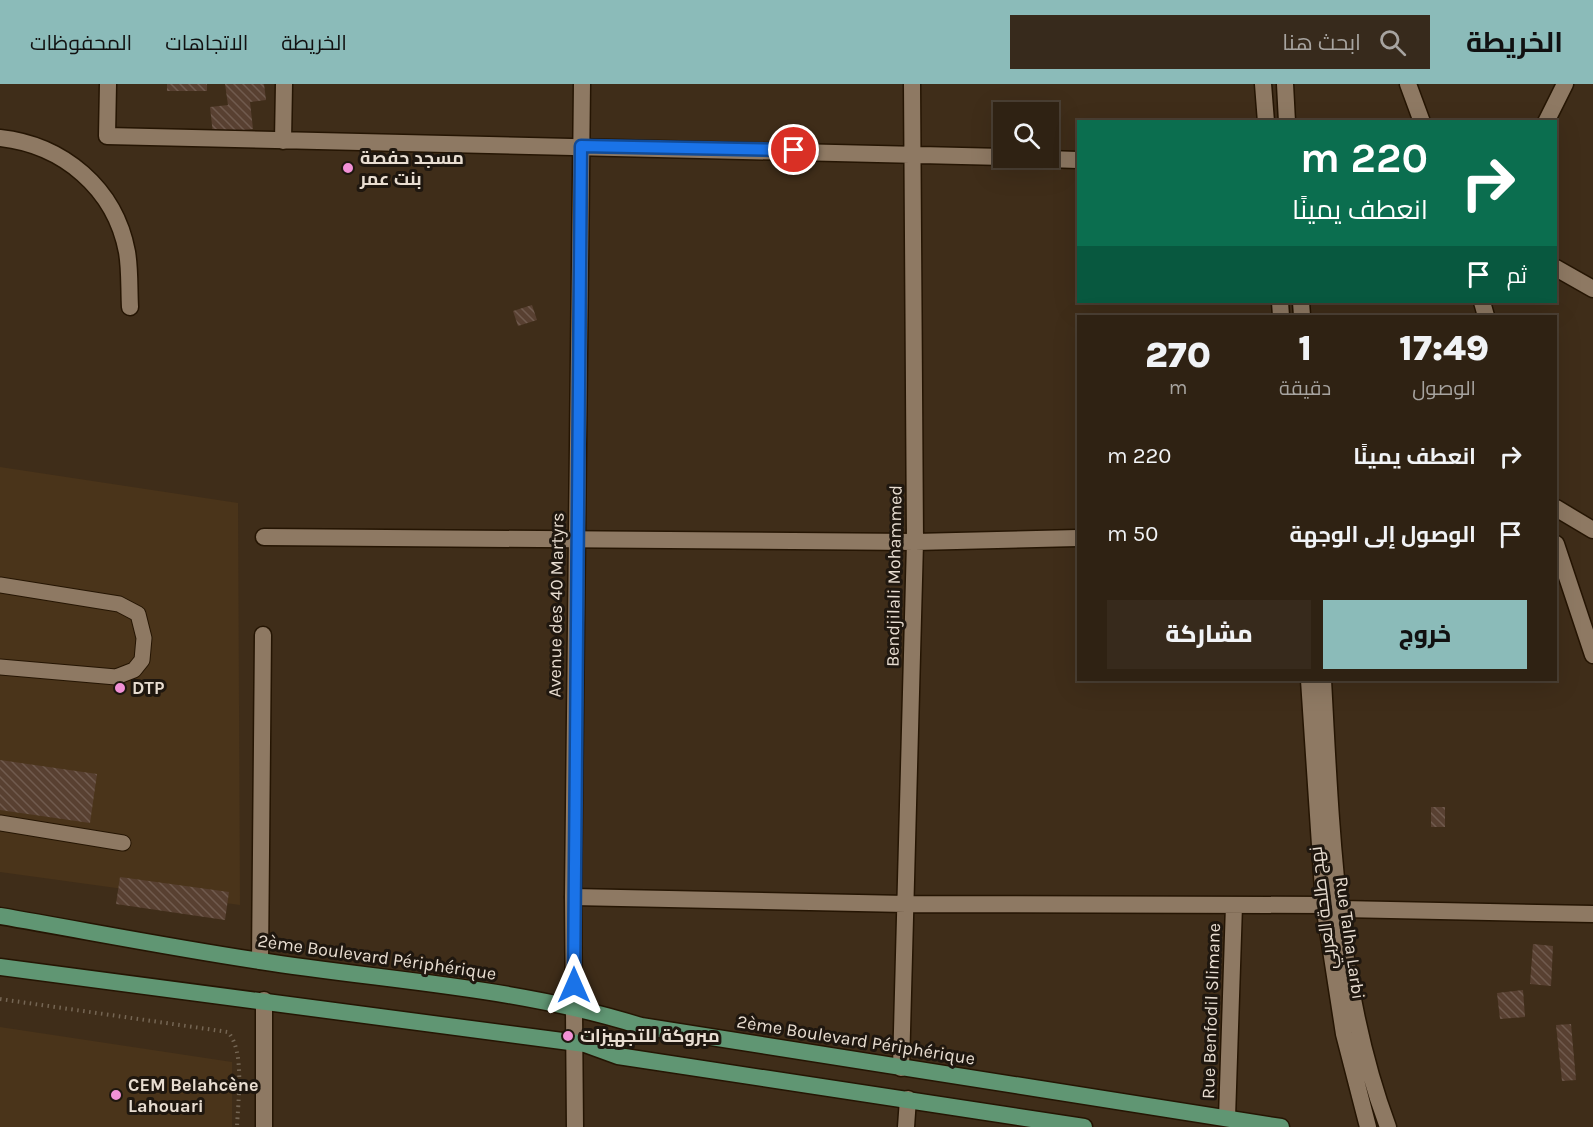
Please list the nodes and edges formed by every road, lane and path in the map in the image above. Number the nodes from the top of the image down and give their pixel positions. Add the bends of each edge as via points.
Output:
1 (108, 84) edge
2 (284, 84) edge
3 (582, 84) edge
4 (912, 84) edge
5 (1263, 84) edge
6 (1284, 84) edge
7 (1408, 84) edge
8 (1565, 84) edge
9 (1266, 120) edge
10 (1287, 120) edge
11 (1421, 120) edge
12 (1547, 120) edge
13 (0, 138) edge
14 (284, 141) junction
15 (581, 146) junction
16 (912, 153) junction
17 (993, 157) edge
18 (1059, 159) edge
19 (1077, 160) edge
20 (1557, 269) edge
21 (1593, 289) edge
22 (130, 307) dead end
23 (1557, 509) edge
24 (1593, 530) edge
25 (264, 537) dead end
26 (1077, 538) edge
27 (576, 539) junction
28 (915, 542) junction
29 (1557, 547) edge
30 (0, 585) edge
31 (263, 635) dead end
32 (1593, 656) edge
33 (0, 667) edge
34 (1309, 681) edge
35 (1323, 681) edge
36 (0, 823) edge
37 (123, 843) dead end
38 (573, 897) junction
39 (906, 904) junction
40 (1234, 905) junction
41 (1324, 905) junction
42 (1341, 909) junction
43 (1593, 914) edge
44 (0, 916) edge
45 (260, 961) junction
46 (0, 967) edge
47 (0, 999) edge
48 (264, 1000) junction
49 (574, 1007) junction
50 (574, 1043) junction
51 (901, 1068) junction
52 (908, 1100) junction
53 (1227, 1118) junction
54 (237, 1127) edge
55 (264, 1127) edge
56 (575, 1127) edge
57 (906, 1127) edge
58 (1084, 1127) edge
59 (1281, 1127) edge
60 (1368, 1127) edge
61 (1388, 1127) edge

1 - 14 street via 107,136
2 - 14 street
3 - 15 street, Avenue des 40 Martyrs
4 - 16 street, Bendjilali Mohammed
5 - 9 street
6 - 10 street
7 - 11 street
8 - 12 street
13 - 22 street via 46,148 88,176 121,227
14 - 15 street
15 - 16 street
15 - 27 street, Avenue des 40 Martyrs
16 - 17 street
16 - 28 street, Bendjilali Mohammed
18 - 19 street
20 - 21 street
23 - 24 street
25 - 27 street
26 - 28 street
27 - 28 street
27 - 38 street, Avenue des 40 Martyrs
28 - 39 street, Bendjilali Mohammed
29 - 32 street
30 - 33 lane via 119,604 138,614 144,639 142,660 134,670 116,677
31 - 45 street
34 - 41 street, Rue Talha Larbi
35 - 42 street, نهج طلحة العربي
36 - 37 lane
38 - 39 street
38 - 49 street, Avenue des 40 Martyrs
39 - 40 street
39 - 51 street, Bendjilali Mohammed
40 - 41 street
40 - 53 street, Rue Benfodil Slimane
41 - 42 street
41 - 60 street, Rue Talha Larbi via 1344,1034
42 - 43 street
42 - 61 street, نهج طلحة العربي via 1353,1000 1376,1095
44 - 45 main road, 2ème Boulevard Périphérique
45 - 49 main road, 2ème Boulevard Périphérique via 500,993
46 - 48 main road
47 - 54 path via 228,1032 235,1039 238,1052
48 - 50 main road
48 - 55 street
49 - 50 street, Avenue des 40 Martyrs
49 - 51 main road, 2ème Boulevard Périphérique via 641,1026
50 - 52 main road via 618,1056
50 - 56 street, Avenue des 40 Martyrs
51 - 53 main road, 2ème Boulevard Périphérique
52 - 57 street
52 - 58 main road
53 - 59 main road, 2ème Boulevard Périphérique

